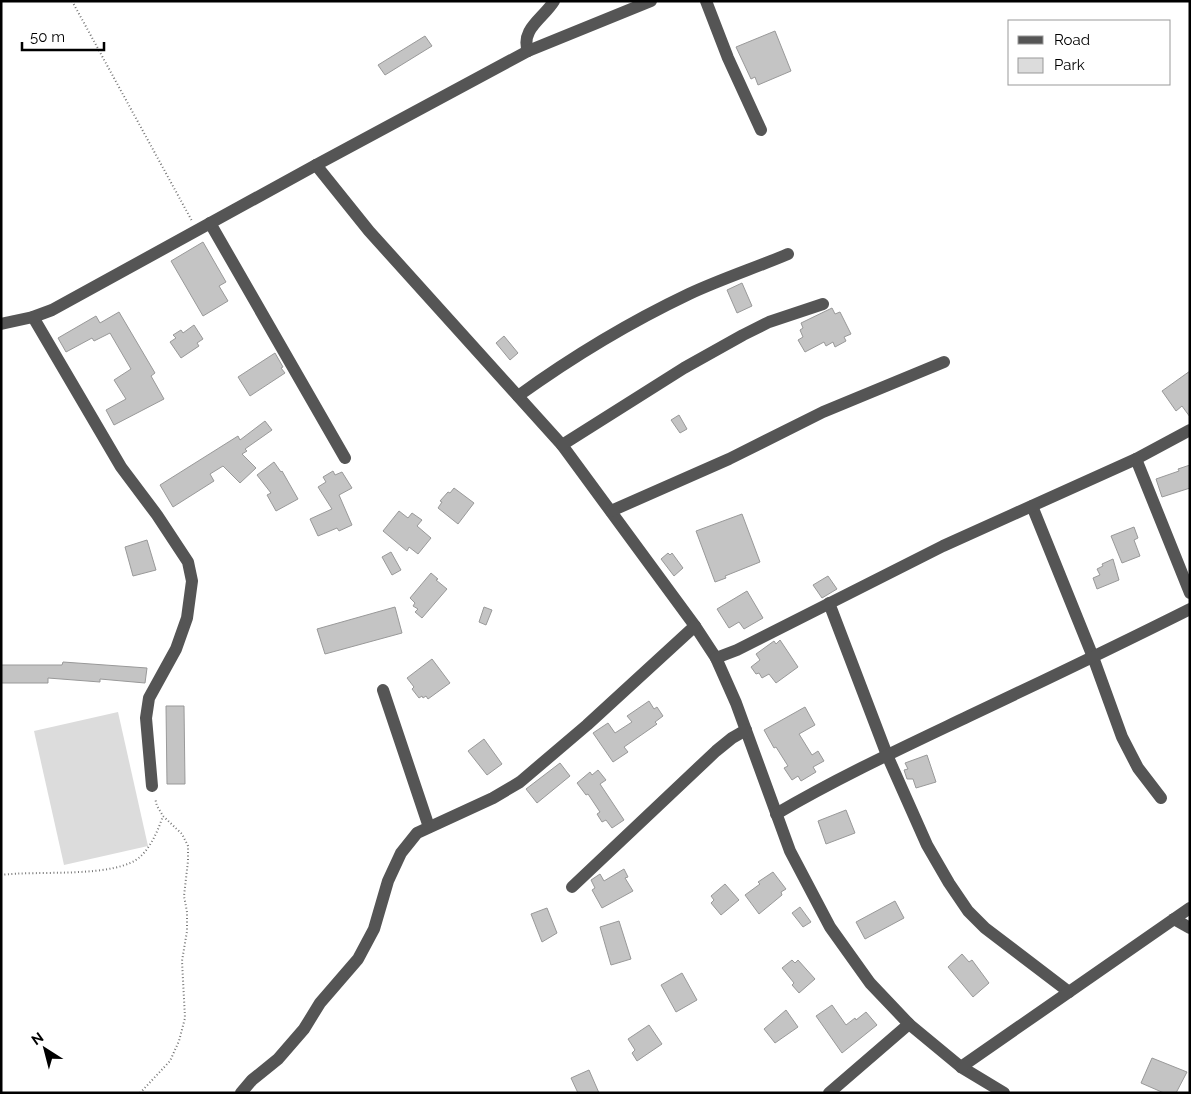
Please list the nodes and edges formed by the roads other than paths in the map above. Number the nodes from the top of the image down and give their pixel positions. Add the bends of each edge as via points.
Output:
1 (554, 1) edge
2 (651, 1) edge
3 (706, 1) edge
4 (528, 52) junction
5 (761, 130) dead end
6 (316, 165) junction
7 (210, 223) junction
8 (788, 254) dead end
9 (822, 304) dead end
10 (33, 317) junction
11 (1, 324) edge
12 (944, 362) dead end
13 (518, 396) junction
14 (1190, 430) edge
15 (562, 445) junction
16 (345, 458) dead end
17 (1136, 459) junction
18 (1032, 506) junction
19 (611, 511) junction
20 (1190, 594) edge
21 (829, 603) junction
22 (1190, 609) edge
23 (695, 626) junction
24 (1093, 657) junction
25 (716, 658) junction
26 (383, 690) dead end
27 (746, 730) junction
28 (887, 755) junction
29 (152, 786) road end
30 (1161, 798) dead end
31 (776, 814) junction
32 (429, 827) junction
33 (572, 887) dead end
34 (1190, 908) edge
35 (1174, 919) junction
36 (1190, 928) edge
37 (1069, 992) junction
38 (909, 1024) junction
39 (961, 1067) junction
40 (241, 1093) edge
41 (829, 1093) edge
42 (1004, 1093) edge

1 - 4 street via 527,33 525,44
2 - 4 street
3 - 5 street
4 - 6 street
6 - 7 street
6 - 13 street via 369,231
7 - 10 street via 52,310
7 - 16 street
8 - 13 street via 690,294 606,336
9 - 15 street via 769,322 743,335
10 - 11 street
10 - 29 street via 121,467 188,562 192,581 187,618 176,649 149,698 146,718
12 - 19 street via 822,412 729,459
13 - 15 street
14 - 17 street
15 - 19 street
17 - 18 street
17 - 20 street
18 - 21 street via 942,546
18 - 24 street
19 - 23 street
21 - 25 street
21 - 28 street
22 - 24 street
23 - 25 street
23 - 32 street via 520,782
24 - 28 street
24 - 30 street via 1122,737 1138,768
25 - 27 street
26 - 32 street
27 - 31 street
27 - 33 street via 716,751
28 - 31 street
28 - 37 street via 927,845 968,910 985,928
31 - 38 street via 790,851 830,927 870,983
32 - 40 street via 417,833 401,853 388,881 374,929 358,959 278,1059
34 - 35 street
35 - 36 street
35 - 37 street
37 - 39 street
38 - 39 street
38 - 41 street
39 - 42 street

